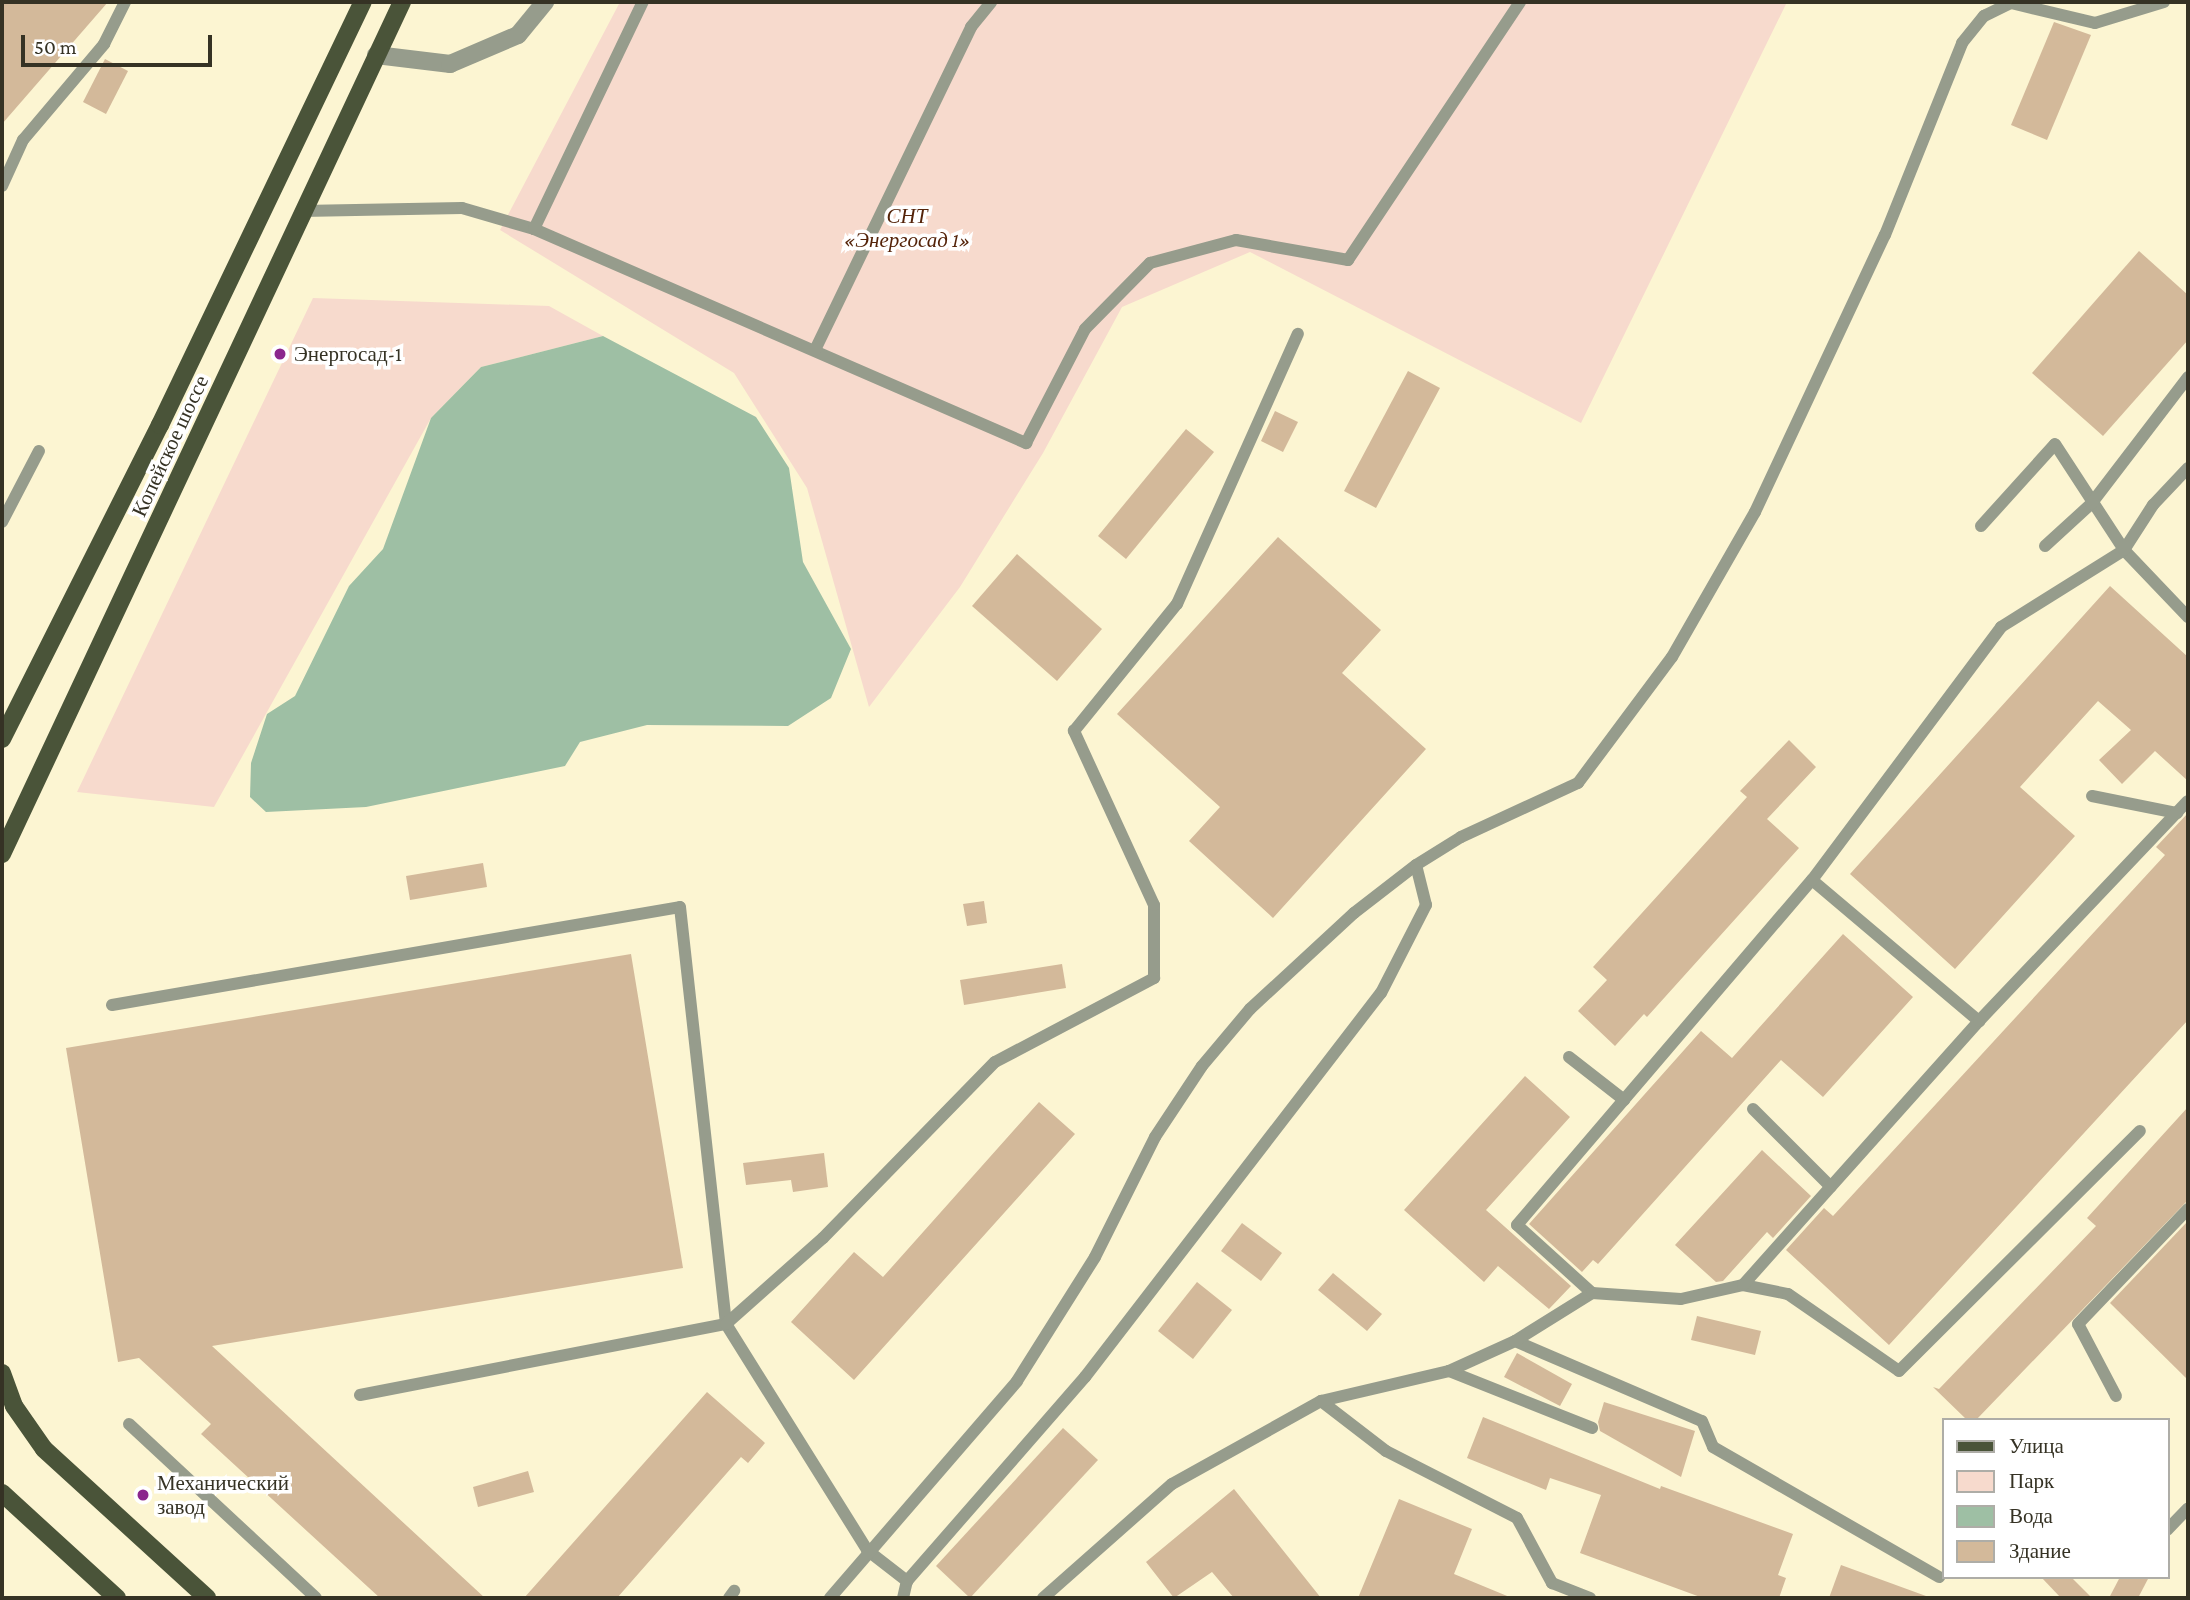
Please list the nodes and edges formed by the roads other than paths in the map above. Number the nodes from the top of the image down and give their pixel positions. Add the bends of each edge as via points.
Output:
1 (125, 2) edge
2 (363, 2) edge
3 (402, 2) edge
4 (545, 2) edge
5 (643, 2) edge
6 (991, 2) edge
7 (1520, 2) edge
8 (1990, 2) edge
9 (2164, 2) edge
10 (1984, 16) junction
11 (376, 55) junction
12 (2, 186) edge
13 (302, 211) junction
14 (534, 229) junction
15 (1298, 334) dead end
16 (815, 349) junction
17 (2188, 377) edge
18 (39, 451) dead end
19 (2188, 467) edge
20 (2091, 504) junction
21 (2, 522) edge
22 (1982, 526) dead end
23 (2045, 546) dead end
24 (2124, 550) junction
25 (2188, 617) edge
26 (2, 738) edge
27 (2092, 796) dead end
28 (2188, 801) edge
29 (2177, 813) junction
30 (2, 854) edge
31 (1416, 865) junction
32 (1812, 880) junction
33 (112, 1005) dead end
34 (1979, 1021) junction
35 (1569, 1057) dead end
36 (1624, 1100) junction
37 (1753, 1109) dead end
38 (2140, 1131) dead end
39 (1831, 1186) junction
40 (2188, 1209) edge
41 (1743, 1285) junction
42 (1592, 1293) junction
43 (726, 1324) junction
44 (1515, 1341) junction
45 (1450, 1371) junction
46 (2, 1373) edge
47 (360, 1395) dead end
48 (2116, 1396) dead end
49 (1321, 1401) junction
50 (129, 1424) dead end
51 (1592, 1428) dead end
52 (2, 1493) edge
53 (2188, 1508) edge
54 (2169, 1528) edge
55 (867, 1550) junction
56 (1939, 1577) dead end
57 (907, 1581) junction
58 (117, 1598) edge
59 (207, 1598) edge
60 (316, 1598) edge
61 (830, 1598) edge
62 (903, 1598) edge
63 (1043, 1598) edge
64 (1590, 1598) edge

1 - 12 lane via 104,44 23,140
2 - 26 main road, Копейское шоссе via 160,425
3 - 11 main road, Копейское шоссе
4 - 11 street via 518,35 450,64
5 - 14 lane
6 - 16 lane via 971,27
7 - 16 lane via 1348,260 1236,240 1150,263 1085,329 1026,443
8 - 10 lane
9 - 10 lane via 2095,23 2011,4
10 - 31 lane via 1962,43 1885,234 1755,512 1672,657 1578,783 1461,837
11 - 13 main road, Копейское шоссе
13 - 14 lane via 462,208
13 - 30 main road, Копейское шоссе
14 - 16 lane
15 - 43 lane via 1177,604 1074,731 1154,905 1154,978 995,1062 822,1238
17 - 20 lane
18 - 21 lane
19 - 24 lane via 2153,505
20 - 22 lane via 2055,444
20 - 23 lane
20 - 24 lane
24 - 25 lane
24 - 32 lane via 2001,628
27 - 29 lane
28 - 29 lane
29 - 34 lane
31 - 55 lane via 1354,914 1250,1009 1202,1066 1154,1137 1095,1257 1017,1381
31 - 57 lane via 1426,905 1381,993 1085,1377
32 - 34 lane
32 - 36 lane
33 - 43 lane via 680,907
34 - 39 lane
35 - 36 lane
36 - 42 lane via 1517,1225
37 - 39 lane
38 - 41 lane via 1899,1371 1788,1294
39 - 41 lane
40 - 48 lane via 2078,1324
41 - 42 lane via 1681,1299
42 - 44 lane
43 - 47 lane
43 - 55 lane
44 - 45 lane
44 - 56 lane via 1702,1421 1713,1447
45 - 49 lane via 1386,1382
45 - 51 lane
46 - 59 main road via 14,1406 44,1449
49 - 63 lane via 1172,1484
49 - 64 lane via 1386,1451 1517,1518 1552,1583
50 - 60 lane
52 - 58 main road
53 - 54 lane
55 - 57 lane
55 - 61 lane
57 - 62 lane

